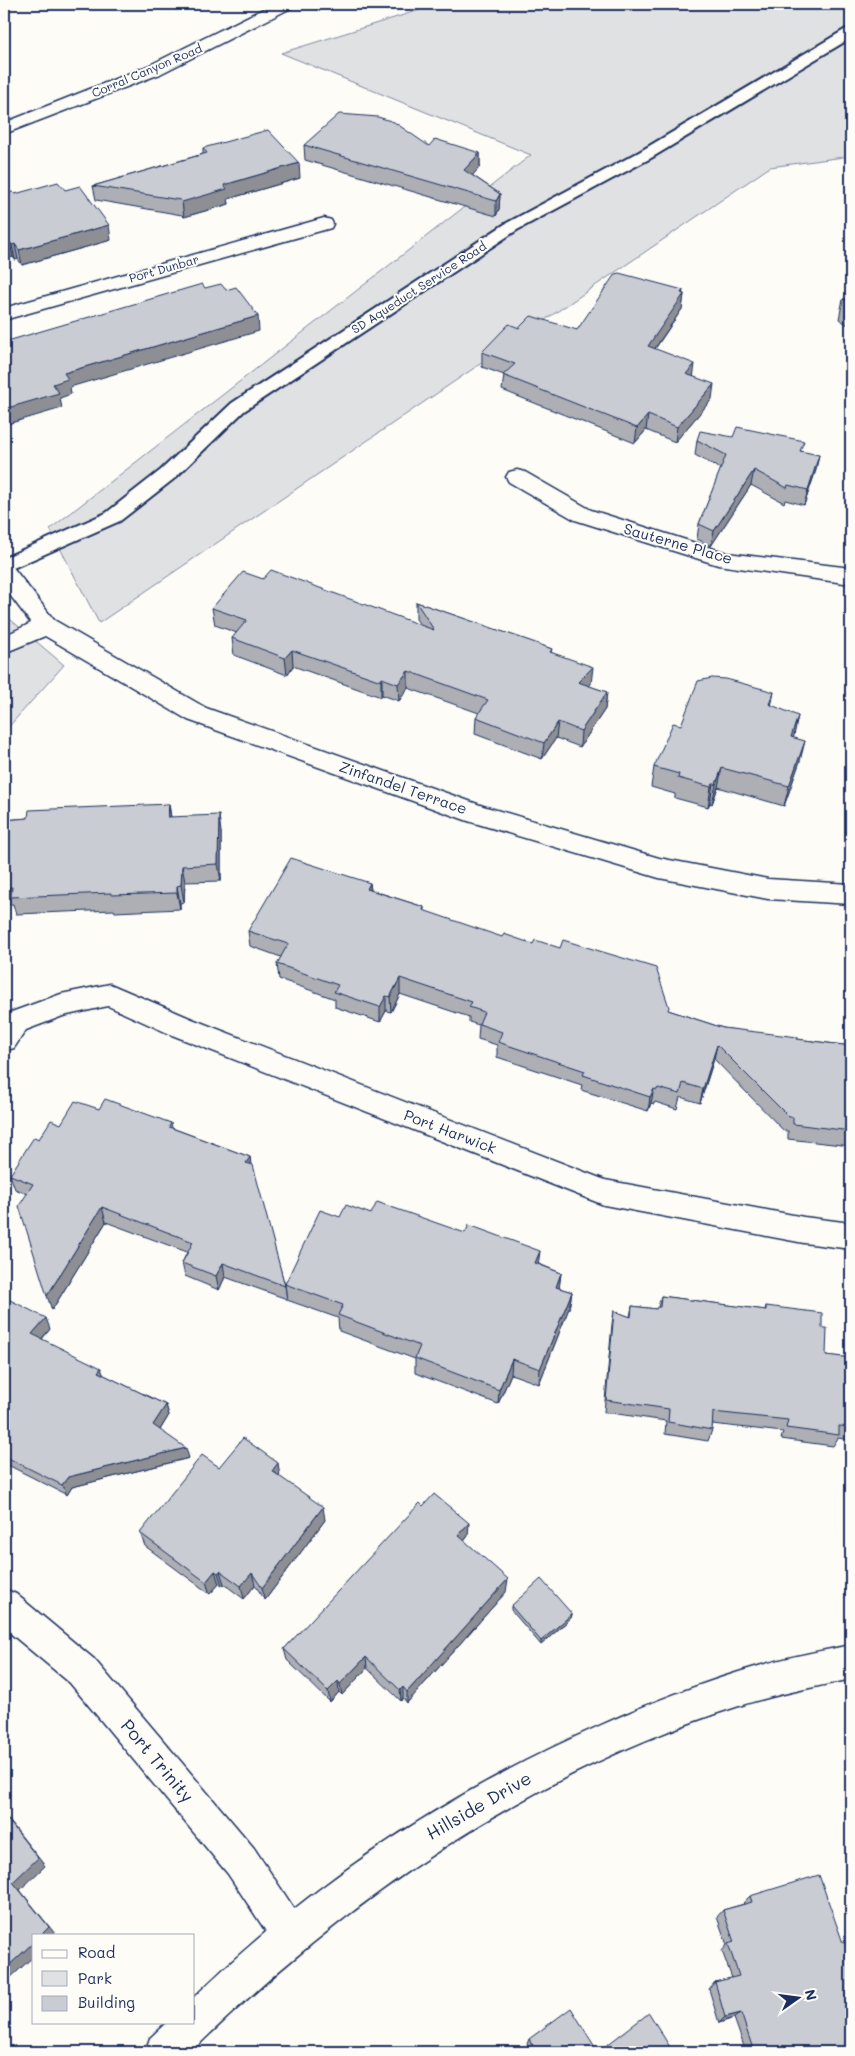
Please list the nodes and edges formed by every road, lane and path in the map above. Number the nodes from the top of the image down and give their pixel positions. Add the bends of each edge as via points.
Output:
1 (285, 4) edge
2 (851, 32) edge
3 (4, 129) edge
4 (324, 224) dead end
5 (4, 314) edge
6 (517, 477) dead end
7 (4, 566) edge
8 (4, 571) edge
9 (851, 576) edge
10 (46, 626) junction
11 (4, 645) edge
12 (851, 894) edge
13 (4, 1040) edge
14 (851, 1236) edge
15 (4, 1606) edge
16 (851, 1662) edge
17 (290, 1935) junction
18 (195, 2021) edge
19 (192, 2024) edge
20 (164, 2052) edge

1 - 3 street, Corral Canyon Road via 154,70
2 - 7 lane, SD Aqueduct Service Road via 645,155 511,227 238,407 168,474 113,517
4 - 5 street, Port Dunbar
6 - 9 street, Sauterne Place via 583,516 726,560
8 - 10 street, Zinfandel Terrace
10 - 11 street
10 - 12 street, Zinfandel Terrace via 197,714 477,814 659,868 768,888
13 - 14 street, Port Harwick via 16,1022 61,1005 110,995 182,1027 604,1192
15 - 17 street, Port Trinity via 82,1672 241,1861
16 - 17 street, Hillside Drive via 780,1677 680,1709 580,1750 482,1801 385,1862
17 - 18 street, Hillside Drive
19 - 20 street, Hillside Drive

